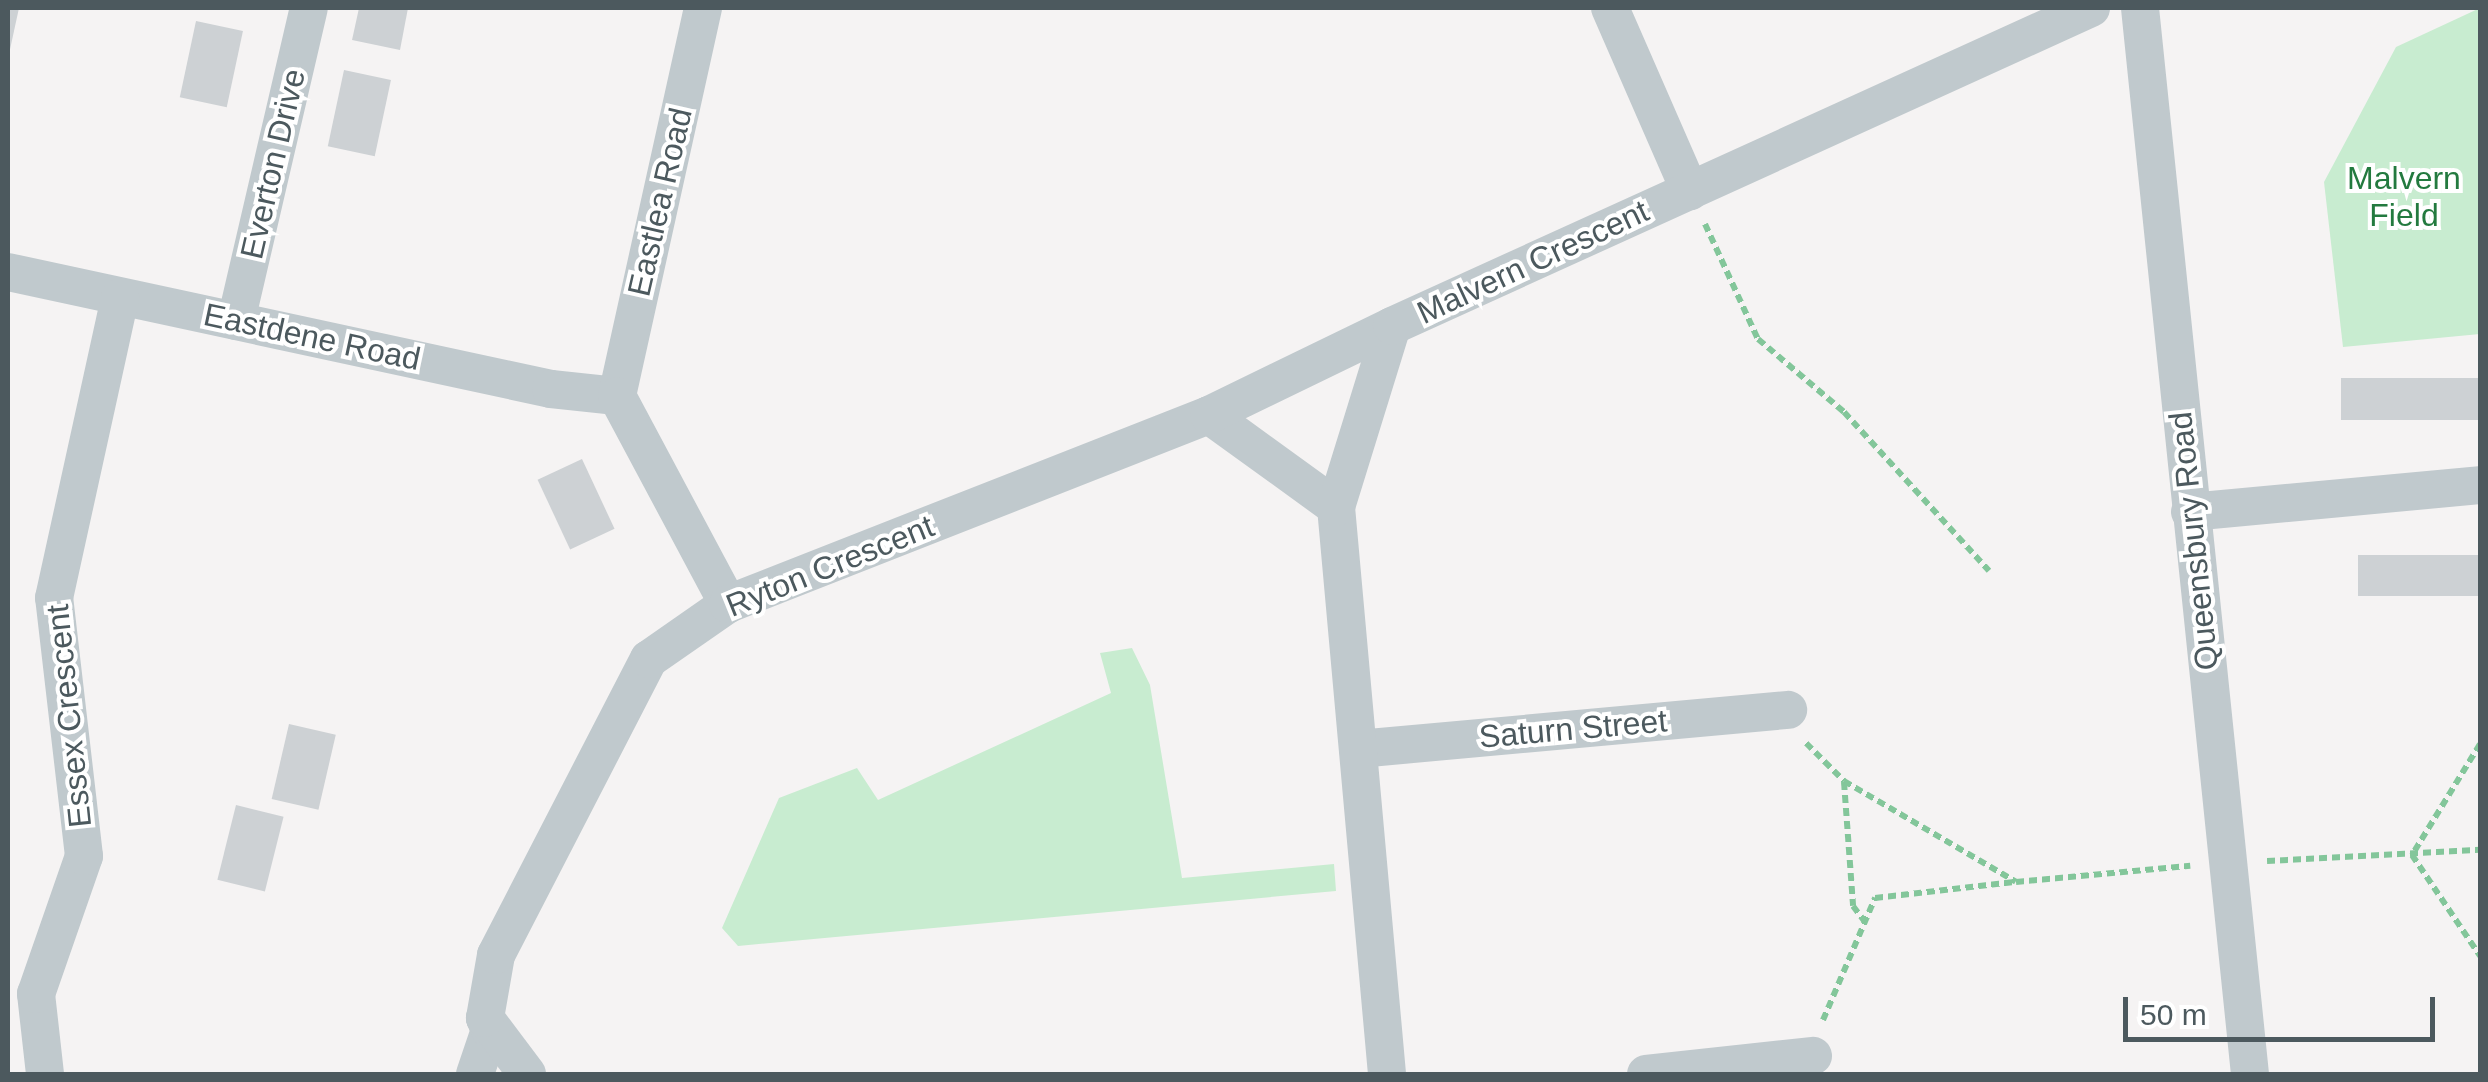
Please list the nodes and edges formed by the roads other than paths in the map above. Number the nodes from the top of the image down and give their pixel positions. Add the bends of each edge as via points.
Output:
1 (309, 8) edge
2 (704, 8) edge
3 (1610, 8) edge
4 (2092, 8) edge
5 (2140, 8) edge
6 (1690, 191) junction
7 (8, 272) edge
8 (120, 297) junction
9 (236, 320) junction
10 (1392, 326) junction
11 (617, 396) junction
12 (1209, 414) junction
13 (2480, 485) edge
14 (1336, 506) junction
15 (2190, 512) junction
16 (728, 604) junction
17 (1782, 710) road end
18 (1358, 749) junction
19 (22, 994) edge
20 (485, 1018) junction
21 (1810, 1056) road end
22 (45, 1074) edge
23 (475, 1074) edge
24 (527, 1074) edge
25 (1386, 1074) edge
26 (1646, 1074) edge
27 (2250, 1074) edge

1 - 9 street, Everton Drive
2 - 11 street, Eastlea Road
3 - 6 street
4 - 6 street, Malvern Crescent
5 - 15 street, Queensbury Road
6 - 10 street, Malvern Crescent
7 - 8 street, Eastdene Road
8 - 9 street, Eastdene Road
8 - 19 street, Essex Crescent via 54,598 84,856
9 - 11 street, Eastdene Road
10 - 12 street, Ryton Crescent
10 - 14 street, Malvern Crescent
11 - 16 street
12 - 14 street
12 - 16 street, Ryton Crescent
13 - 15 street
14 - 18 street, Malvern Crescent
15 - 27 street, Queensbury Road
16 - 20 street, Ryton Crescent via 650,658 496,955
17 - 18 street, Saturn Street
18 - 25 street, Malvern Crescent
19 - 22 street, Essex Crescent
20 - 23 street, Ryton Crescent via 490,1030
20 - 24 street
21 - 26 street

